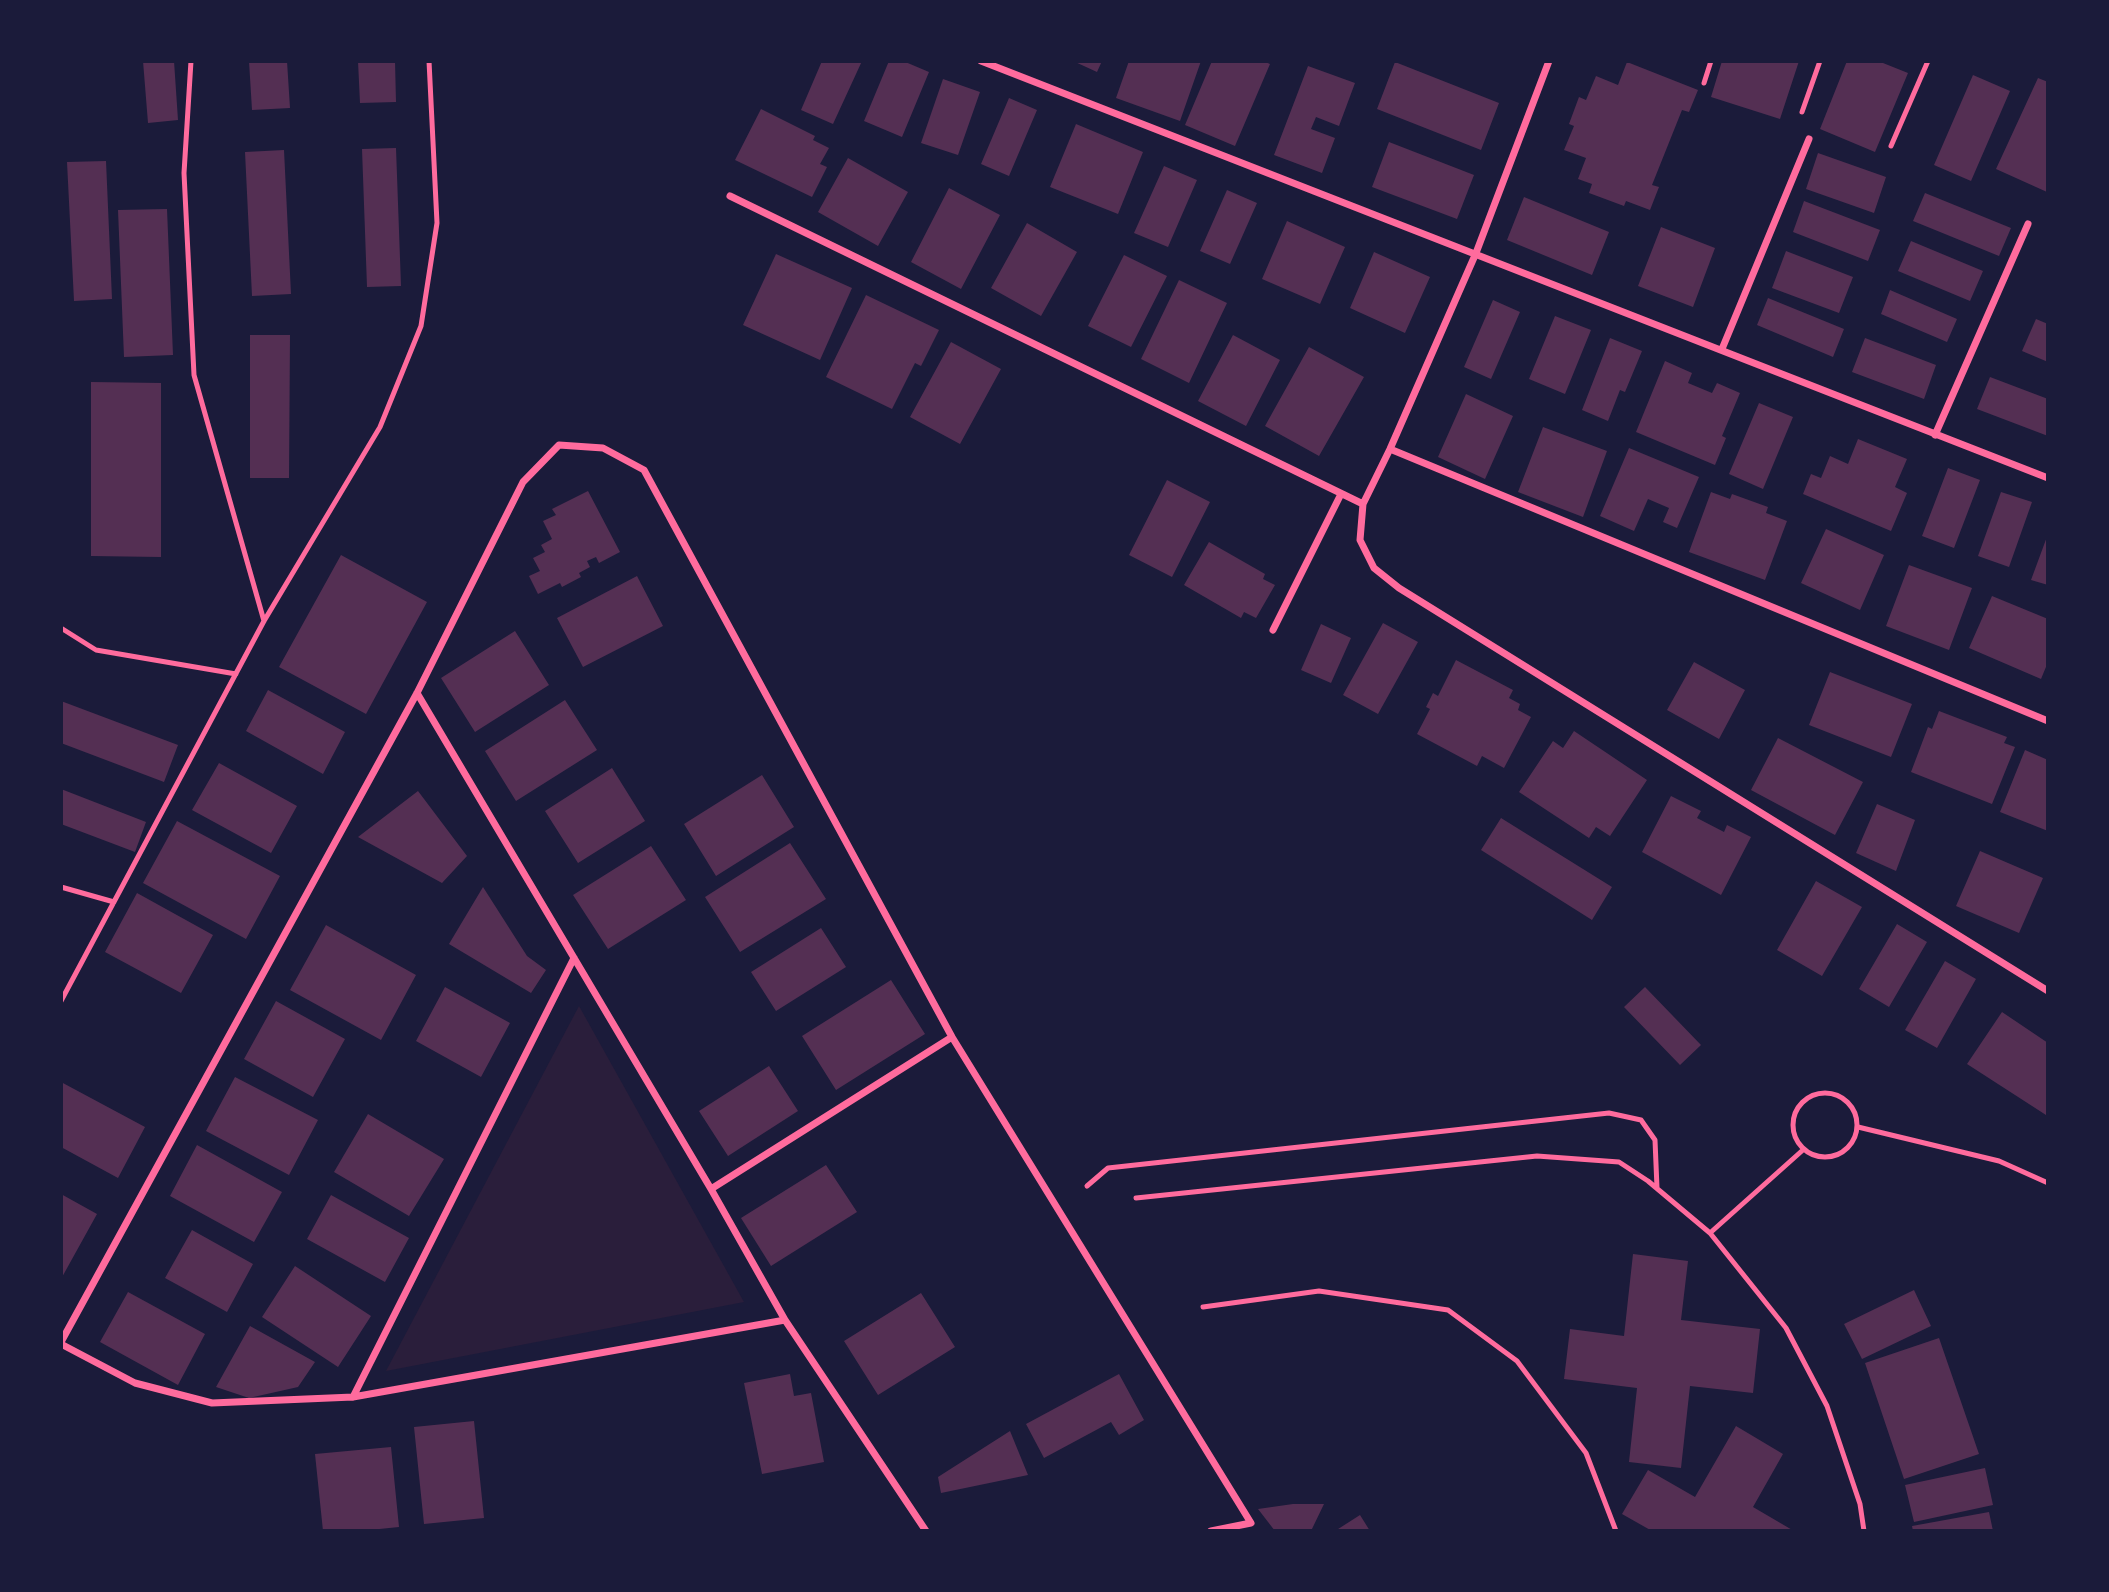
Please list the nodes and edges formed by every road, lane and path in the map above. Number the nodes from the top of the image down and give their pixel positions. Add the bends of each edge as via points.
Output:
1 (191, 61) edge
2 (429, 61) edge
3 (981, 61) edge
4 (1549, 61) edge
5 (1711, 61) edge
6 (1820, 61) edge
7 (1928, 61) edge
8 (1704, 83) dead end
9 (1802, 112) dead end
10 (1809, 139) dead end
11 (1891, 146) dead end
12 (730, 195) dead end
13 (2028, 224) dead end
14 (1475, 253) junction
15 (1722, 349) junction
16 (1935, 435) junction
17 (1390, 449) junction
18 (2048, 478) edge
19 (1341, 494) junction
20 (1363, 504) junction
21 (264, 621) junction
22 (61, 628) edge
23 (1273, 630) dead end
24 (236, 674) junction
25 (417, 693) junction
26 (2048, 721) edge
27 (61, 887) edge
28 (114, 902) junction
29 (574, 958) junction
30 (2048, 991) edge
31 (61, 1001) edge
32 (951, 1037) junction
33 (1858, 1127) junction
34 (1804, 1149) junction
35 (2048, 1183) edge
36 (1087, 1186) dead end
37 (1657, 1188) junction
38 (711, 1189) junction
39 (1136, 1198) dead end
40 (1710, 1233) junction
41 (1203, 1307) dead end
42 (785, 1320) junction
43 (61, 1343) edge
44 (353, 1397) junction
45 (926, 1531) edge
46 (1210, 1531) edge
47 (1616, 1531) edge
48 (1864, 1531) edge

1 - 21 lane via 184,173 194,375
2 - 21 lane via 437,223 421,326 380,427
3 - 14 street
4 - 14 street
5 - 8 lane
6 - 9 lane
7 - 11 lane
10 - 15 street
12 - 19 street
13 - 16 street
14 - 15 street
14 - 17 street
15 - 16 street
16 - 18 street
17 - 20 street
17 - 26 street
19 - 20 street
19 - 23 street
20 - 30 street via 1360,540 1374,568 1399,588
21 - 24 lane
22 - 24 lane via 96,650
24 - 28 lane
25 - 29 street
25 - 32 street via 523,481 559,445 603,448 644,470
25 - 43 street
27 - 28 lane
28 - 31 lane
29 - 38 street
29 - 44 street
32 - 38 street
32 - 46 street via 1251,1523
33 - 34 lane via 1844,1151 1816,1156
33 - 34 lane via 1847,1100 1835,1093 1807,1098 1793,1123
33 - 35 lane via 1999,1161
34 - 40 lane
36 - 37 lane via 1108,1168 1609,1113 1641,1120 1655,1140
37 - 39 lane via 1619,1162 1538,1156
37 - 40 lane
38 - 42 street
40 - 48 lane via 1786,1328 1827,1406 1860,1504
41 - 47 lane via 1319,1291 1448,1310 1517,1361 1586,1452
42 - 44 street
42 - 45 street
43 - 44 street via 135,1383 212,1403

